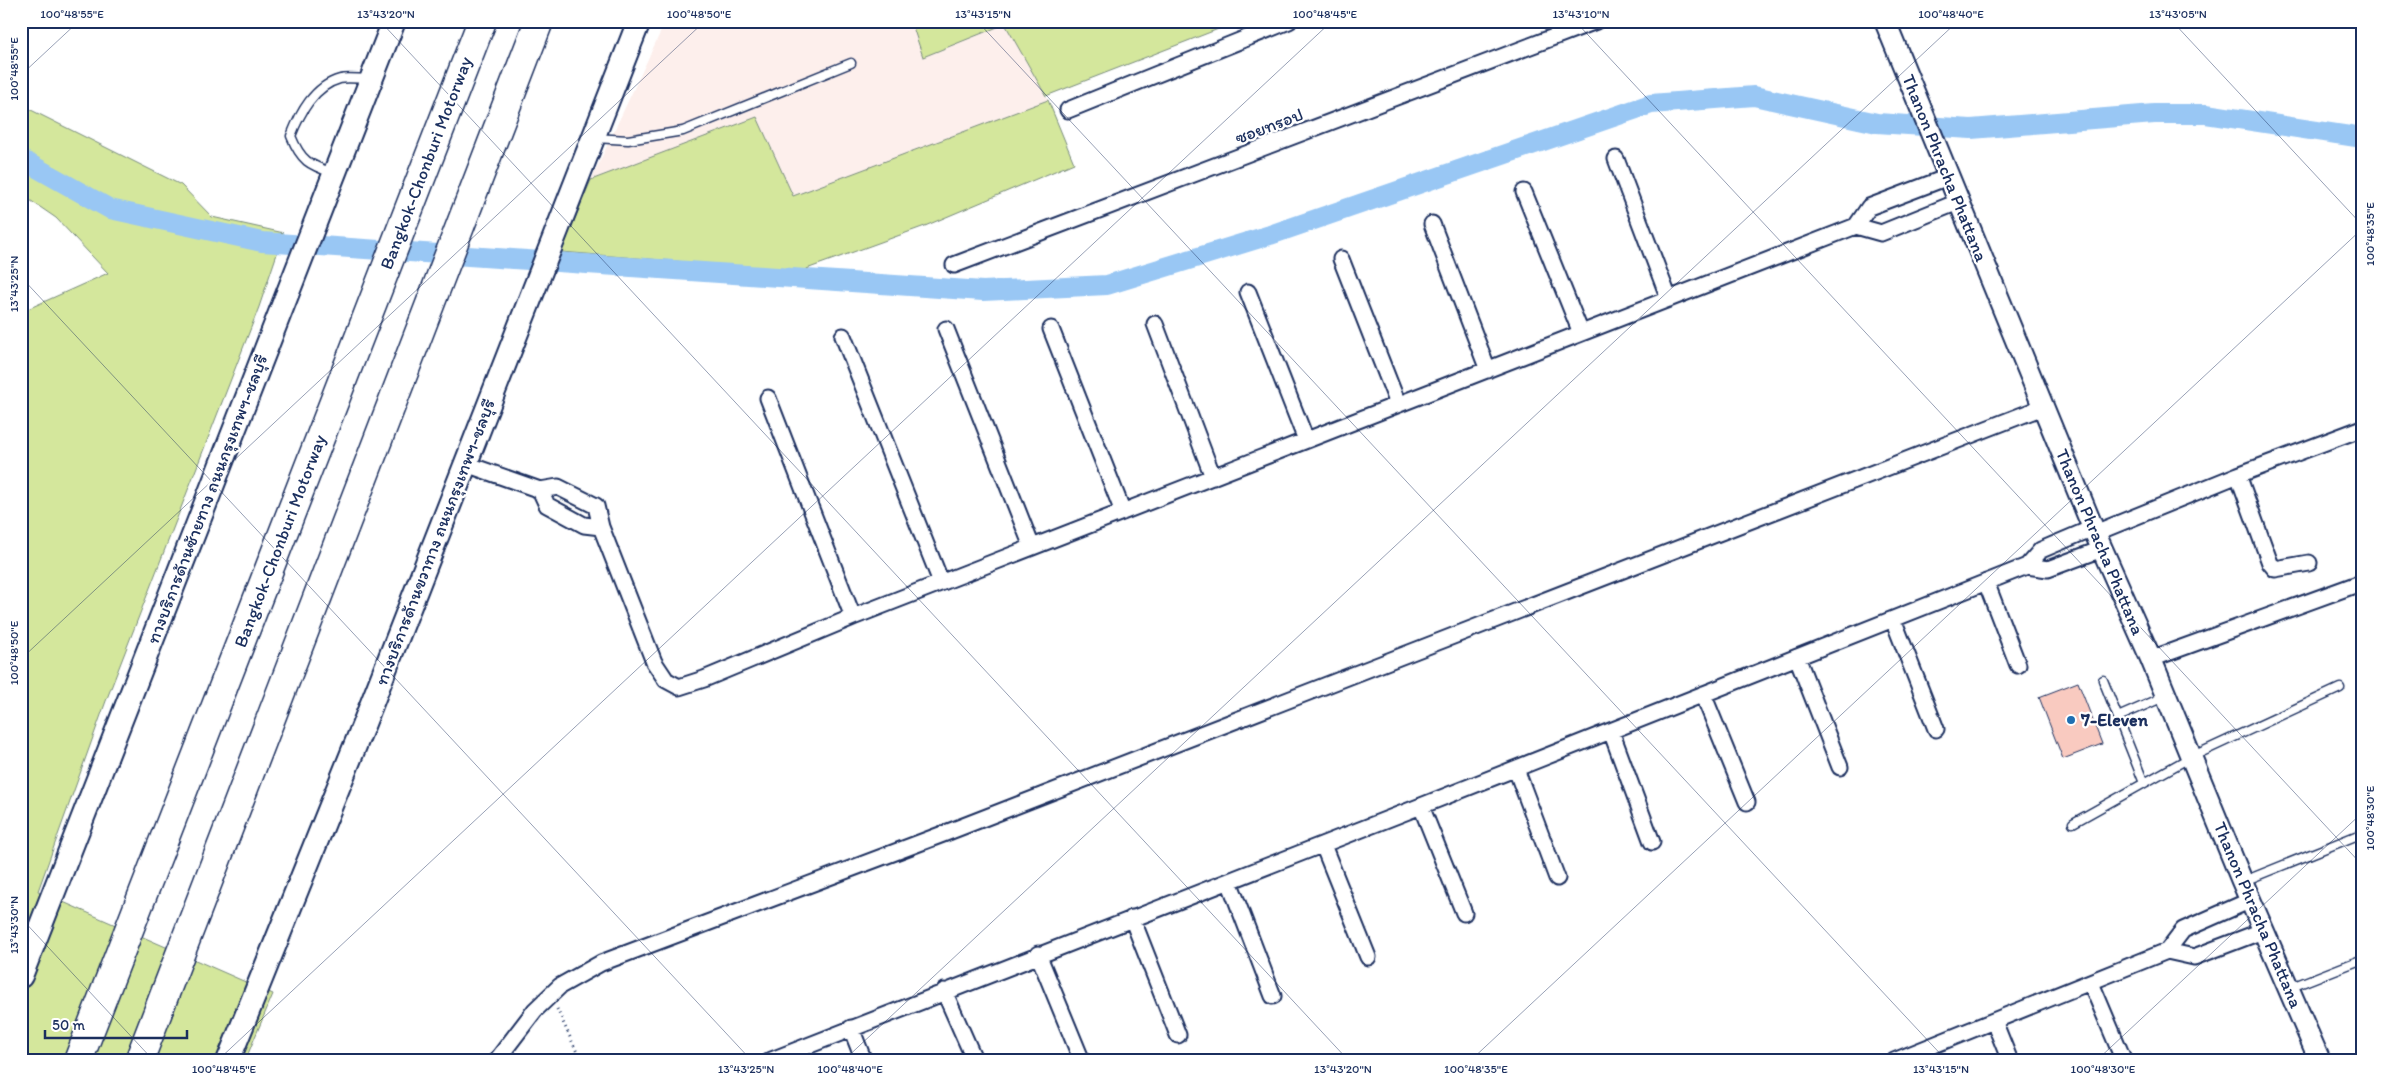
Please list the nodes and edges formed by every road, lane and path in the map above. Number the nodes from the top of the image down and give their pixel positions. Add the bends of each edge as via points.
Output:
1 (394, 21) edge
2 (482, 21) edge
3 (539, 21) edge
4 (639, 21) edge
5 (1289, 21) edge
6 (1596, 21) edge
7 (1885, 21) edge
8 (851, 63) dead end
9 (372, 78) junction
10 (1068, 110) dead end
11 (594, 138) junction
12 (1616, 159) dead end
13 (335, 174) junction
14 (1948, 177) junction
15 (1524, 192) dead end
16 (1958, 202) junction
17 (1432, 224) dead end
18 (1856, 226) junction
19 (1342, 259) dead end
20 (954, 265) dead end
21 (1248, 292) dead end
22 (1669, 299) junction
23 (1155, 324) dead end
24 (946, 329) dead end
25 (1051, 329) dead end
26 (1581, 333) junction
27 (843, 336) dead end
28 (1488, 370) junction
29 (768, 398) dead end
30 (1398, 404) junction
31 (2043, 407) junction
32 (2363, 428) edge
33 (1306, 440) junction
34 (466, 464) junction
35 (2238, 475) junction
36 (1213, 476) junction
37 (540, 490) junction
38 (1123, 512) junction
39 (601, 526) junction
40 (2096, 537) junction
41 (1032, 547) junction
42 (2309, 563) dead end
43 (2026, 566) junction
44 (941, 582) junction
45 (1986, 582) junction
46 (2363, 582) edge
47 (853, 616) junction
48 (1893, 619) junction
49 (1797, 658) junction
50 (2151, 660) junction
51 (2018, 665) dead end
52 (2102, 680) dead end
53 (2340, 688) dead end
54 (1703, 694) junction
55 (2166, 696) junction
56 (2118, 717) junction
57 (1936, 729) dead end
58 (1611, 731) junction
59 (2191, 757) junction
60 (1840, 766) dead end
61 (1516, 769) junction
62 (2144, 783) junction
63 (1747, 802) dead end
64 (1421, 806) junction
65 (2072, 823) dead end
66 (2363, 833) edge
67 (1652, 842) dead end
68 (1324, 845) junction
69 (1557, 878) dead end
70 (1229, 881) junction
71 (2242, 881) junction
72 (2251, 900) junction
73 (1464, 913) dead end
74 (1132, 918) junction
75 (2265, 930) junction
76 (2167, 951) junction
77 (1038, 954) junction
78 (1368, 957) dead end
79 (2363, 959) edge
80 (21, 976) edge
81 (2091, 983) junction
82 (2289, 988) junction
83 (944, 991) junction
84 (550, 995) junction
85 (1273, 996) dead end
86 (1994, 1021) junction
87 (851, 1028) junction
88 (1178, 1035) dead end
89 (1895, 1060) edge
90 (78, 1061) edge
91 (139, 1061) edge
92 (228, 1061) edge
93 (496, 1061) edge
94 (581, 1061) edge
95 (769, 1061) edge
96 (864, 1061) edge
97 (974, 1061) edge
98 (1082, 1061) edge
99 (2010, 1061) edge
100 (2124, 1061) edge
101 (2320, 1061) edge

1 - 9 main road, ทางบริการด้านซ้ายทาง ถนนกรุงเทพฯ-ชลบุรี
2 - 90 highway, Bangkok-Chonburi Motorway
3 - 91 highway
4 - 11 main road, ทางบริการด้านขวาทาง ถนนกรุงเทพฯ-ชลบุรี
5 - 10 street
6 - 20 street, ซอยทรอป
7 - 14 street, Thanon Phracha Phattana
8 - 11 lane via 682,131 628,140
9 - 13 main road, ทางบริการด้านซ้ายทาง ถนนกรุงเทพฯ-ชลบุรี
9 - 13 lane via 341,79 324,86 299,116 291,136 297,152 308,164
11 - 34 main road, ทางบริการด้านขวาทาง ถนนกรุงเทพฯ-ชลบุรี
12 - 22 street
13 - 80 main road, ทางบริการด้านซ้ายทาง ถนนกรุงเทพฯ-ชลบุรี
14 - 16 street, Thanon Phracha Phattana
14 - 18 street via 1869,207
15 - 26 street
16 - 18 street via 1881,233
16 - 31 street, Thanon Phracha Phattana
17 - 28 street
18 - 22 street
19 - 30 street
21 - 33 street
22 - 26 street
23 - 36 street
24 - 41 street
25 - 38 street
26 - 28 street
27 - 44 street
28 - 30 street
29 - 47 street
30 - 33 street
31 - 40 street, Thanon Phracha Phattana
31 - 84 street via 943,834 601,963
32 - 35 street
33 - 36 street
34 - 37 street
34 - 92 main road, ทางบริการด้านขวาทาง ถนนกรุงเทพฯ-ชลบุรี
35 - 40 street
35 - 42 street via 2270,563 2275,569
36 - 38 street
37 - 39 street via 546,505 584,526
37 - 39 street via 558,487 596,506
38 - 41 street
39 - 47 street via 654,662 666,680 679,687
40 - 43 street via 2040,550
40 - 43 street via 2048,570
40 - 50 street, Thanon Phracha Phattana
41 - 44 street
43 - 45 street
44 - 47 street
45 - 48 street
45 - 51 street
46 - 50 street
48 - 49 street
48 - 57 street
49 - 54 street
49 - 60 street
50 - 55 street, Thanon Phracha Phattana
52 - 56 lane
53 - 59 lane
54 - 58 street
54 - 63 street
55 - 56 lane
55 - 59 street, Thanon Phracha Phattana
56 - 62 lane
58 - 61 street
58 - 67 street
59 - 62 lane
59 - 71 street, Thanon Phracha Phattana
61 - 64 street
61 - 69 street
62 - 65 lane
64 - 68 street
64 - 73 street
66 - 71 lane
68 - 70 street
68 - 78 street
70 - 74 street
70 - 85 street
71 - 72 street, Thanon Phracha Phattana
72 - 75 street, Thanon Phracha Phattana
72 - 76 street via 2182,930
74 - 77 street
74 - 88 street
75 - 76 street via 2194,957
75 - 82 street, Thanon Phracha Phattana
76 - 81 street
77 - 83 street
77 - 98 street
79 - 82 lane
81 - 86 street
81 - 100 street
82 - 101 street, Thanon Phracha Phattana
83 - 87 street
83 - 97 street
84 - 93 street
84 - 94 path
86 - 89 street
86 - 99 street
87 - 95 street
87 - 96 street

